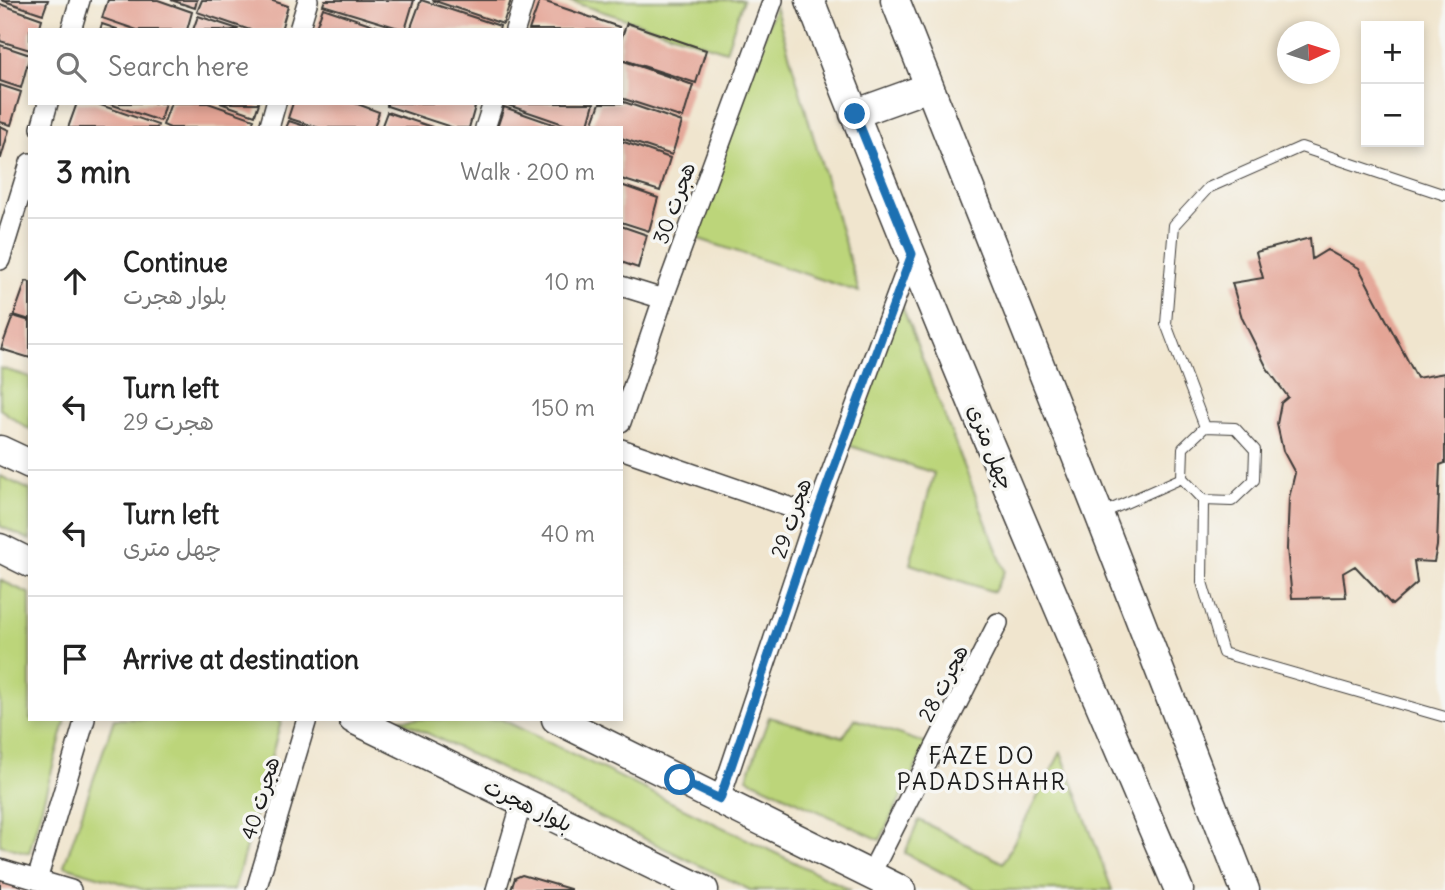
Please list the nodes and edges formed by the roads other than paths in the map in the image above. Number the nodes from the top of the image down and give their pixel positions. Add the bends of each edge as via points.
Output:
1 (80, 0) edge
2 (308, 0) edge
3 (524, 0) edge
4 (773, 0) edge
5 (810, 0) edge
6 (895, 0) edge
7 (72, 28) edge
8 (300, 28) edge
9 (516, 28) edge
10 (929, 87) junction
11 (47, 105) edge
12 (275, 105) edge
13 (492, 105) edge
14 (855, 114) junction
15 (42, 126) edge
16 (270, 126) edge
17 (486, 126) edge
18 (28, 169) edge
19 (1445, 195) edge
20 (912, 254) junction
21 (0, 260) edge
22 (623, 287) edge
23 (663, 299) junction
24 (623, 416) edge
25 (1205, 427) junction
26 (0, 450) edge
27 (623, 450) edge
28 (28, 463) edge
29 (1182, 478) junction
30 (1203, 500) junction
31 (1099, 514) junction
32 (816, 516) junction
33 (0, 548) edge
34 (28, 562) edge
35 (998, 623) dead end
36 (1445, 717) edge
37 (84, 721) edge
38 (306, 721) edge
39 (357, 721) edge
40 (560, 721) edge
41 (720, 799) junction
42 (522, 802) junction
43 (0, 869) edge
44 (870, 875) junction
45 (37, 880) junction
46 (71, 890) edge
47 (256, 890) edge
48 (496, 890) edge
49 (704, 890) edge
50 (901, 890) edge
51 (1179, 890) edge
52 (1245, 890) edge

1 - 7 street
2 - 8 street
3 - 9 street
4 - 23 street, هجرت 30
5 - 14 main road, چهل متری
6 - 10 main road
10 - 14 main road
10 - 31 main road
11 - 15 street
12 - 16 street
13 - 17 street
14 - 20 main road, چهل متری
18 - 21 street
19 - 25 lane via 1301,147 1208,188 1174,225 1166,324
20 - 32 street, هجرت 29
20 - 51 main road, چهل متری
22 - 23 street
23 - 24 street, هجرت 30
25 - 29 lane via 1183,448
25 - 30 lane via 1235,428 1255,450 1254,480 1232,501
26 - 28 main road
27 - 32 street
29 - 30 lane
29 - 31 lane
30 - 36 lane via 1202,582 1223,653
31 - 52 main road
32 - 41 street, هجرت 29
33 - 34 main road
35 - 44 street, هجرت 28
37 - 45 street
38 - 47 street, هجرت 40
39 - 42 main road, بلوار هجرت
40 - 41 main road
41 - 44 main road
42 - 48 street
42 - 49 main road, بلوار هجرت
43 - 45 street
44 - 50 main road
45 - 46 street

